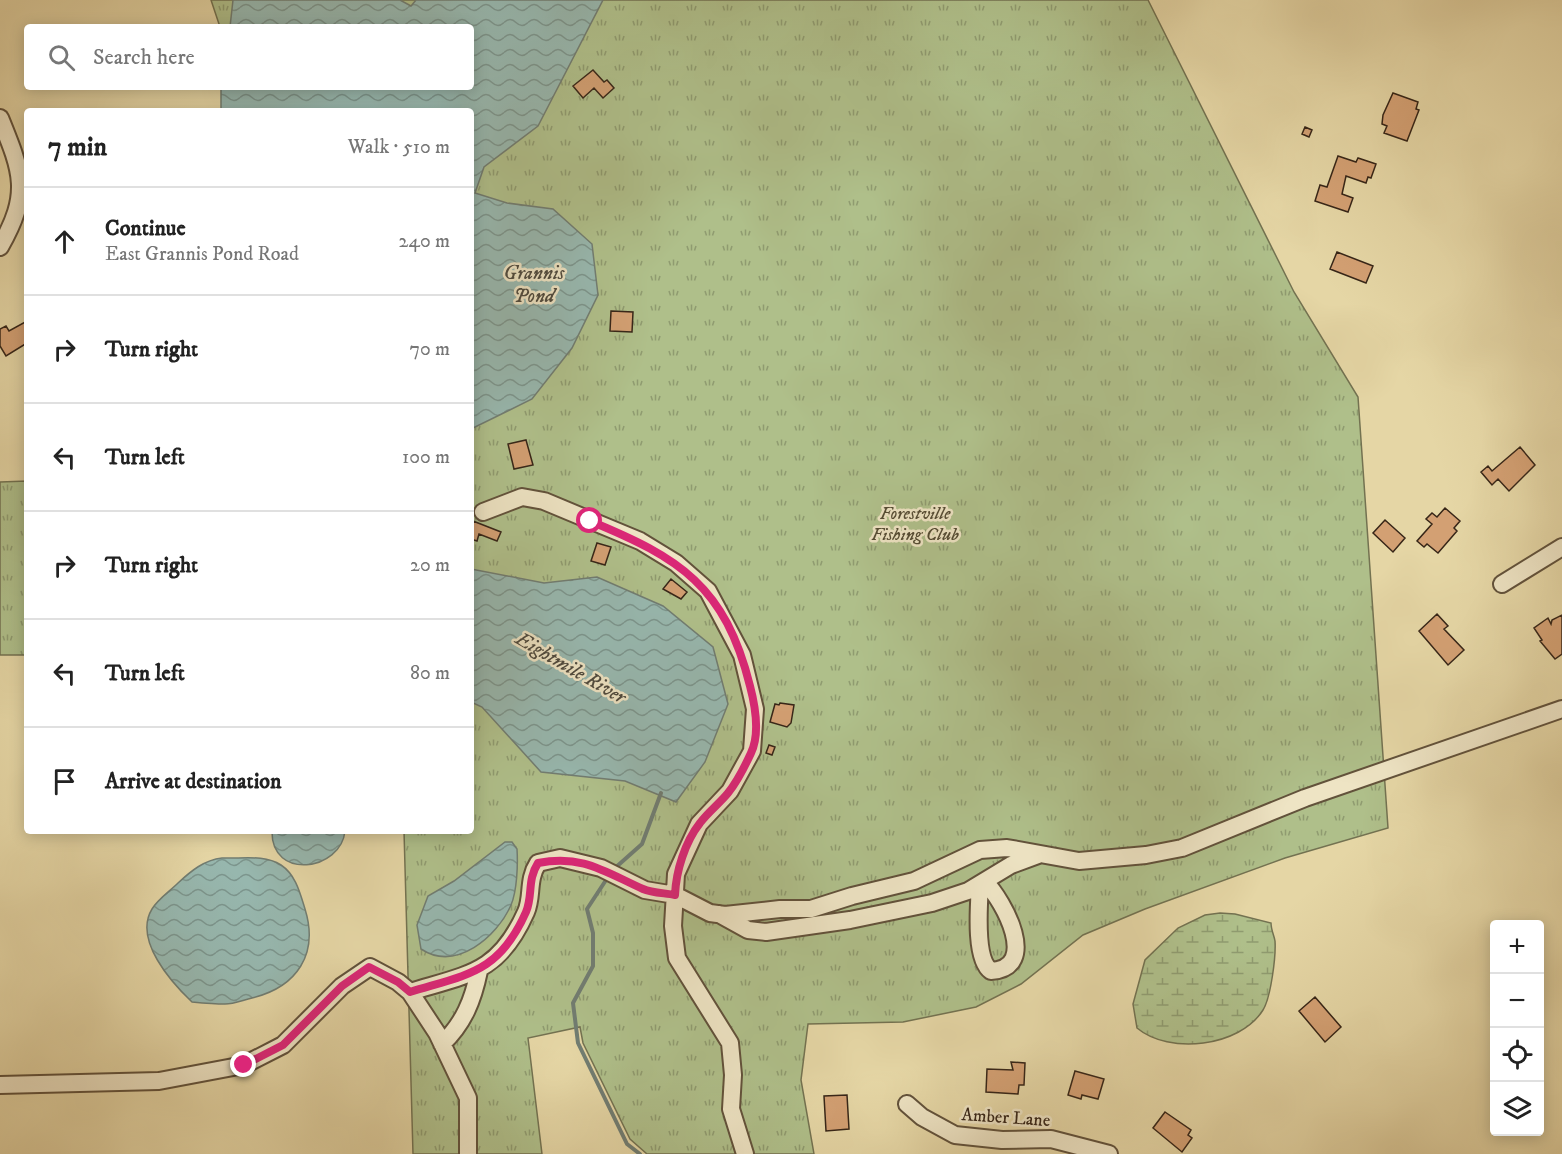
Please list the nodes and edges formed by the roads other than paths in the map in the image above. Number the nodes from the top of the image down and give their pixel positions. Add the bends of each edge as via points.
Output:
1 (0, 118) edge
2 (0, 247) edge
3 (483, 512) dead end
4 (1562, 547) edge
5 (1502, 584) dead end
6 (1562, 709) edge
7 (1038, 855) junction
8 (675, 895) junction
9 (719, 914) junction
10 (479, 971) junction
11 (410, 992) junction
12 (442, 1044) junction
13 (0, 1085) edge
14 (907, 1104) dead end
15 (468, 1154) edge
16 (745, 1154) edge
17 (1109, 1154) edge

1 - 2 street via 18,162 21,190 15,222
3 - 8 street via 522,497 544,501 640,541 676,563 708,591 742,655 755,709 752,751 730,791 699,824 676,874
4 - 5 street
6 - 7 street via 1305,798 1182,848 1079,861
7 - 9 street via 1007,848 980,850 914,881 831,905
7 - 9 street via 1011,864 983,884 932,903 850,920 766,932 748,930
8 - 9 street
8 - 10 street via 645,890 601,868 560,858 538,863 531,874 527,910 501,953
8 - 16 street via 677,958 730,1043 731,1109
10 - 11 street
10 - 12 street via 469,1008 457,1030
11 - 12 street
11 - 13 street via 369,967 342,986 283,1045 244,1065 159,1081
12 - 15 street via 468,1098
14 - 17 street, Amber Lane via 955,1135 1002,1140 1051,1139

